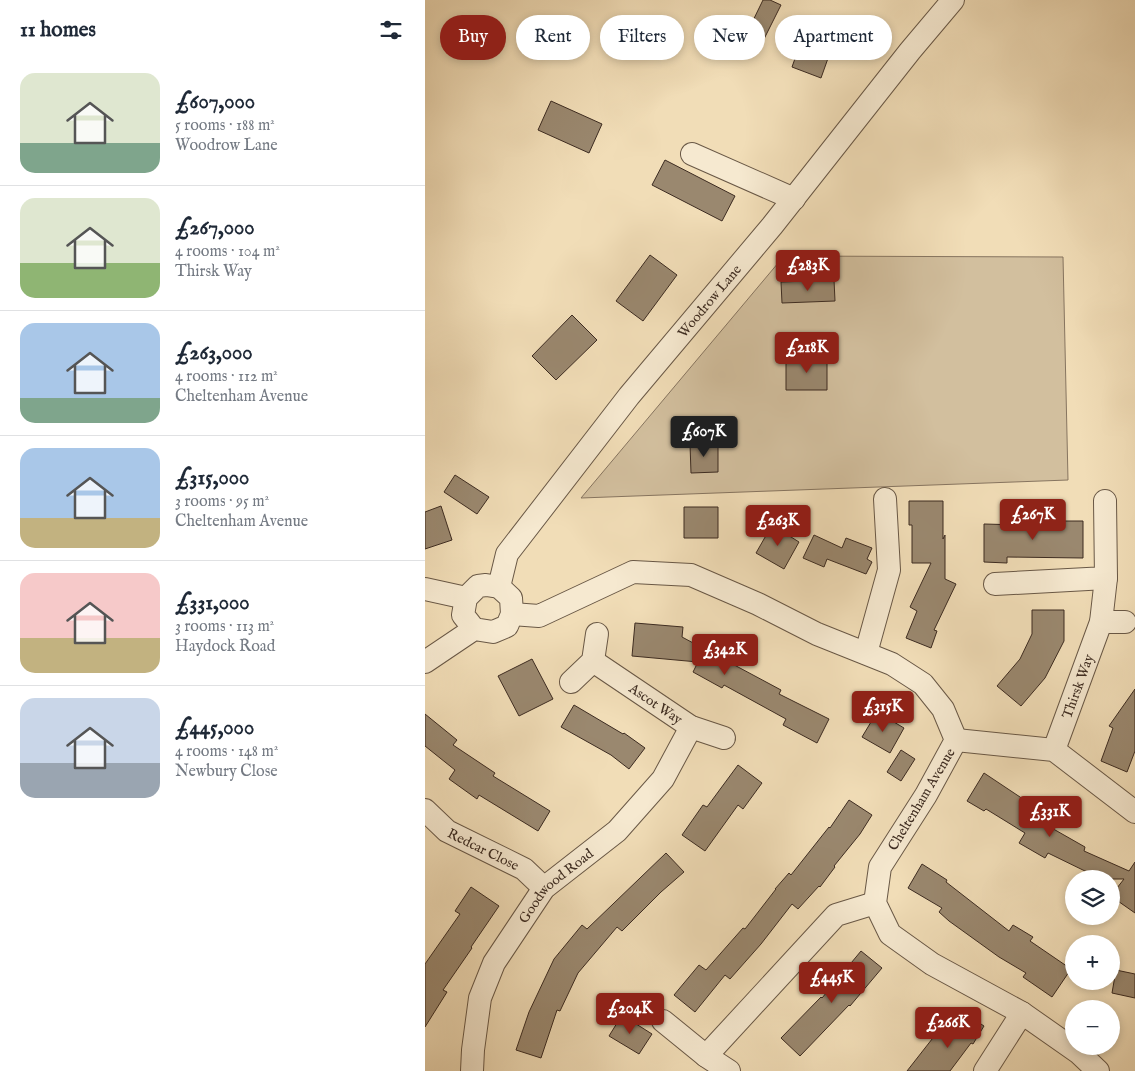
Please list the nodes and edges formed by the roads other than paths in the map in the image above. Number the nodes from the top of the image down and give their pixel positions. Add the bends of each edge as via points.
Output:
1 (953, 0) edge
2 (692, 154) dead end
3 (793, 199) junction
4 (885, 499) dead end
5 (1105, 500) dead end
6 (1106, 578) junction
7 (995, 584) dead end
8 (499, 587) junction
9 (425, 589) edge
10 (466, 598) junction
11 (512, 614) junction
12 (1101, 622) junction
13 (1125, 622) dead end
14 (474, 629) junction
15 (597, 634) dead end
16 (866, 653) junction
17 (593, 661) junction
18 (425, 662) edge
19 (571, 682) dead end
20 (691, 726) junction
21 (724, 738) dead end
22 (957, 740) junction
23 (1054, 750) junction
24 (425, 810) edge
25 (1135, 812) edge
26 (544, 888) junction
27 (875, 903) junction
28 (1023, 1013) junction
29 (663, 1021) dead end
30 (706, 1056) junction
31 (472, 1071) edge
32 (729, 1071) edge
33 (985, 1071) edge
34 (1098, 1071) edge

1 - 3 street, Woodrow Lane
2 - 3 street
3 - 8 street, Woodrow Lane via 629,396 507,554
4 - 16 street via 889,570
5 - 6 street, Thirsk Way
6 - 7 street
6 - 12 street, Thirsk Way
8 - 10 street via 478,586
8 - 11 street via 511,598
9 - 10 street
10 - 14 street via 463,615
11 - 14 street via 507,626 493,632
11 - 16 street, Cheltenham Avenue via 539,616 633,572 691,575 817,634
12 - 13 street
12 - 23 street, Thirsk Way
14 - 18 street
15 - 17 street
16 - 22 street, Cheltenham Avenue via 892,664 923,684 943,710
17 - 19 street
17 - 20 street, Ascot Way
20 - 21 street, Ascot Way
20 - 26 street, Goodwood Road via 663,779 617,831
22 - 23 street
22 - 27 street, Cheltenham Avenue via 880,867
23 - 25 street
24 - 26 street, Redcar Close via 447,831 524,869
26 - 31 street, Goodwood Road via 494,963 481,998
27 - 28 street via 890,934 932,964
27 - 30 street via 836,915
28 - 33 street
28 - 34 street via 1079,1052
29 - 30 street
30 - 32 street

